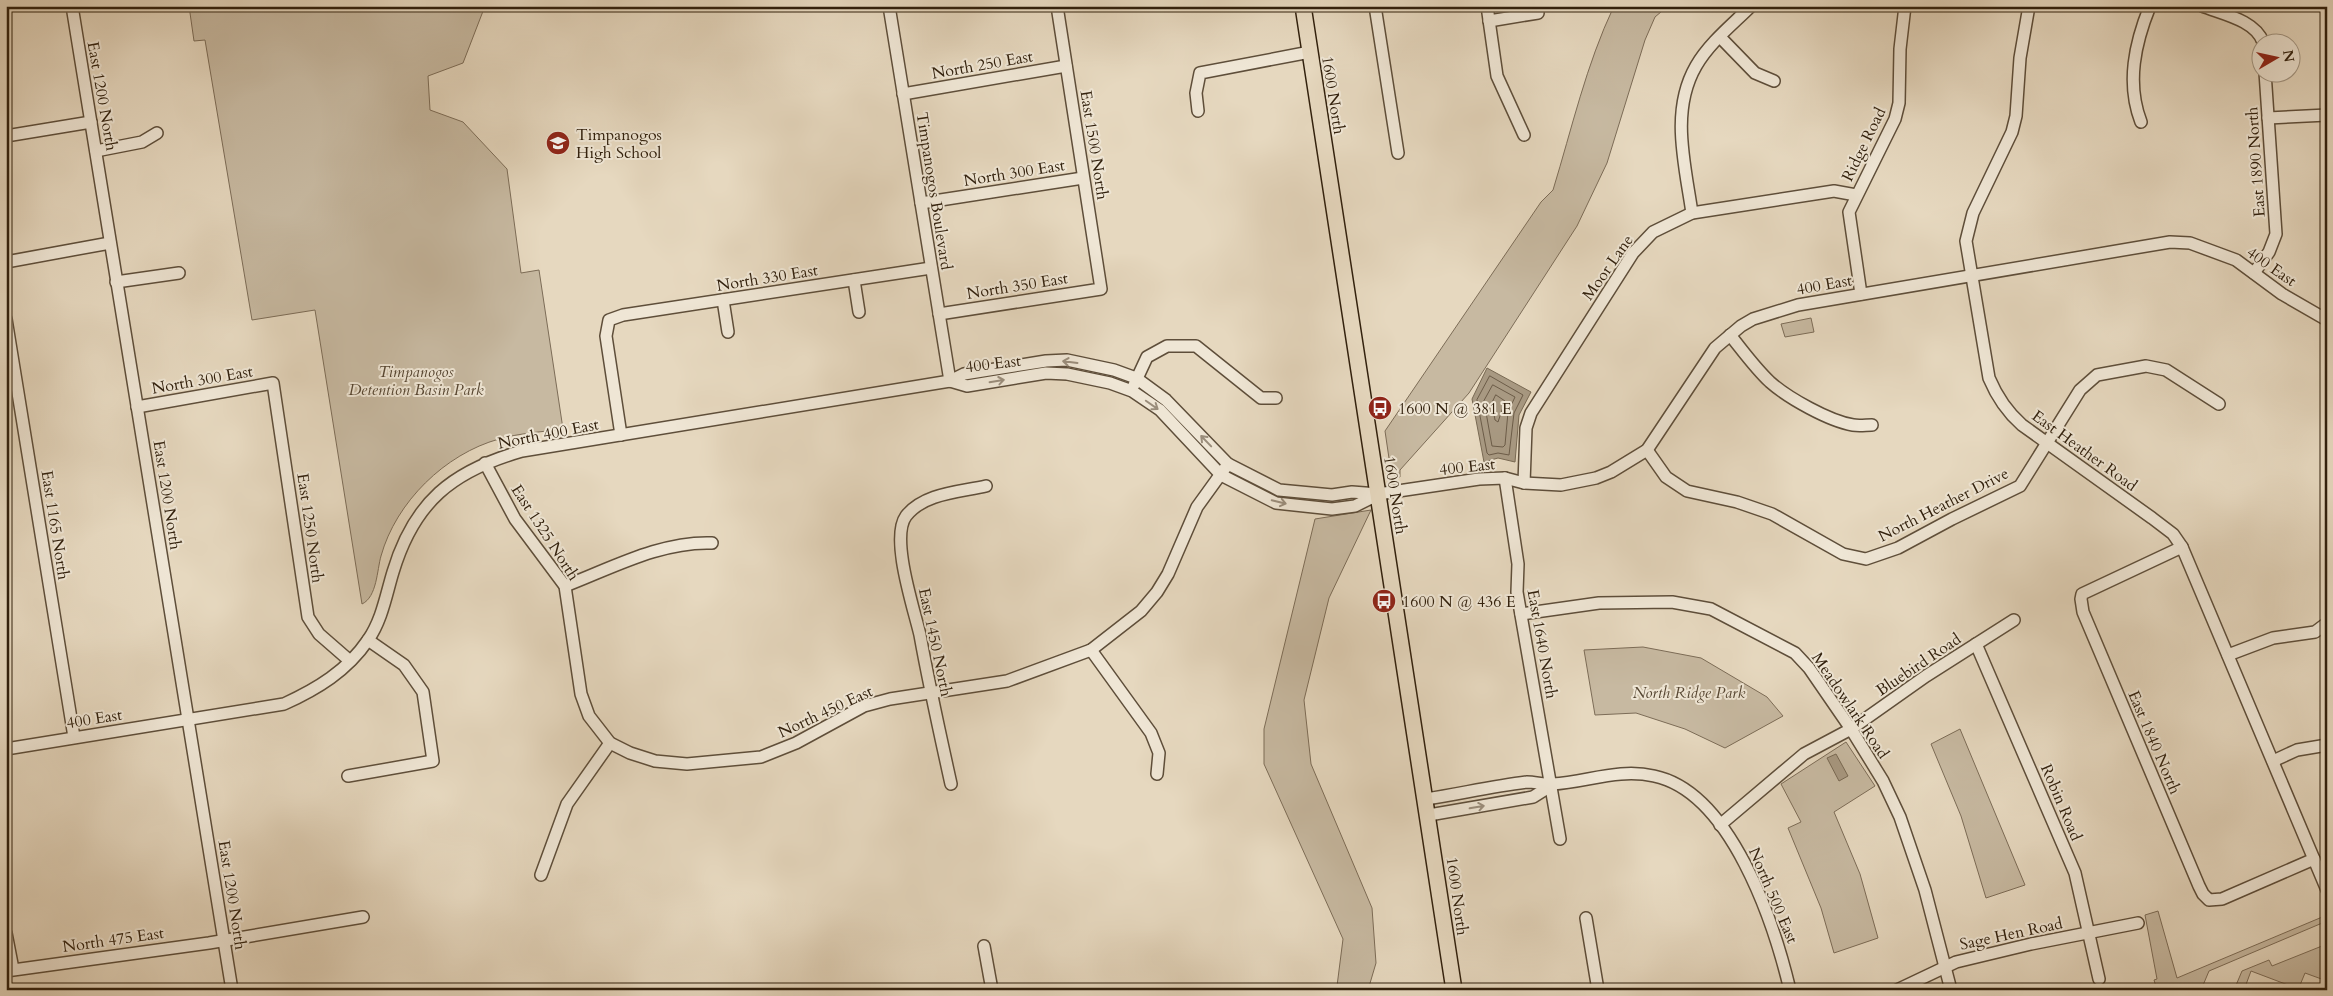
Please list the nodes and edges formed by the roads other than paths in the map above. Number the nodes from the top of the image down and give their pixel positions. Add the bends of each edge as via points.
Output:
1 (72, 6) edge
2 (889, 6) edge
3 (1057, 6) edge
4 (1303, 6) edge
5 (1376, 6) edge
6 (1487, 6) edge
7 (1751, 6) edge
8 (1906, 6) edge
9 (2029, 6) edge
10 (2150, 6) edge
11 (2202, 6) edge
12 (1538, 13) dead end
13 (1489, 21) junction
14 (2255, 32) edge
15 (1720, 37) junction
16 (1310, 52) junction
17 (1066, 66) junction
18 (1774, 81) dead end
19 (2266, 82) edge
20 (903, 94) junction
21 (1198, 111) dead end
22 (2327, 115) edge
23 (2268, 118) junction
24 (91, 122) junction
25 (2141, 122) dead end
26 (157, 133) dead end
27 (1524, 135) dead end
28 (6, 136) edge
29 (96, 151) junction
30 (1398, 153) dead end
31 (1084, 178) junction
32 (1856, 196) junction
33 (921, 203) junction
34 (1692, 213) junction
35 (110, 243) junction
36 (6, 262) edge
37 (931, 268) junction
38 (2254, 272) junction
39 (179, 273) dead end
40 (1971, 277) junction
41 (854, 280) junction
42 (116, 282) junction
43 (1101, 289) joint
44 (1861, 294) junction
45 (723, 300) junction
46 (859, 312) dead end
47 (939, 314) junction
48 (6, 319) edge
49 (2327, 320) edge
50 (728, 332) dead end
51 (1730, 335) junction
52 (1136, 378) junction
53 (950, 381) junction
54 (273, 383) joint
55 (1132, 391) junction
56 (1276, 398) dead end
57 (2219, 404) dead end
58 (137, 407) junction
59 (1872, 425) dead end
60 (621, 435) junction
61 (2048, 445) junction
62 (1647, 450) junction
63 (485, 463) junction
64 (1228, 464) junction
65 (1221, 475) junction
66 (1505, 478) junction
67 (1524, 483) junction
68 (986, 486) dead end
69 (1378, 494) junction
70 (712, 543) dead end
71 (2182, 547) junction
72 (565, 586) junction
73 (1521, 614) junction
74 (2014, 620) dead end
75 (2326, 625) edge
76 (368, 640) junction
77 (1976, 644) junction
78 (1091, 650) junction
79 (2228, 655) junction
80 (350, 661) junction
81 (930, 693) junction
82 (587, 710) joint
83 (188, 719) junction
84 (1851, 729) junction
85 (74, 737) junction
86 (610, 743) junction
87 (2327, 745) edge
88 (6, 749) edge
89 (2272, 761) junction
90 (1157, 774) dead end
91 (348, 776) dead end
92 (951, 784) dead end
93 (1552, 785) junction
94 (1426, 799) junction
95 (1428, 815) junction
96 (1720, 825) junction
97 (1560, 839) dead end
98 (2314, 860) junction
99 (541, 875) dead end
100 (2327, 890) edge
101 (363, 917) dead end
102 (1586, 918) dead end
103 (2138, 923) dead end
104 (6, 933) edge
105 (2090, 933) junction
106 (223, 940) junction
107 (984, 946) dead end
108 (1945, 966) junction
109 (9, 970) edge
110 (2099, 979) dead end
111 (232, 990) edge
112 (992, 990) edge
113 (1454, 990) edge
114 (1598, 990) edge
115 (1790, 990) edge
116 (1897, 990) edge
117 (1951, 990) edge

1 - 24 street, East 1200 North
2 - 20 street, Timpanogos Boulevard
3 - 17 street, East 1500 North
4 - 16 main road, 1600 North
5 - 30 street
6 - 13 street
7 - 15 street
8 - 32 street, Ridge Road via 1895,119
9 - 40 street, East Heather Road via 2012,132 1968,226 1966,241
10 - 25 street via 2135,55 2134,94
11 - 14 street via 2244,22
12 - 13 street
13 - 27 street via 1497,76
15 - 18 street via 1755,73
15 - 34 street via 1696,65 1683,95 1680,130
16 - 21 street via 1200,73 1196,93
16 - 69 main road, 1600 North
17 - 20 street, North 250 East
17 - 31 street, East 1500 North
19 - 23 street, East 1890 North
20 - 33 street, Timpanogos Boulevard
22 - 23 street
23 - 38 street, East 1890 North via 2276,234 2269,252
24 - 28 street
24 - 29 street, East 1200 North
26 - 29 street via 142,142
29 - 35 street, East 1200 North
31 - 33 street, North 300 East
31 - 43 street, East 1500 North
32 - 34 street, Moor Lane via 1834,190
32 - 44 street, Ridge Road via 1849,212
33 - 37 street, Timpanogos Boulevard
34 - 67 street, Moor Lane via 1664,225 1643,241 1536,403 1526,428
35 - 36 street
35 - 42 street, East 1200 North
37 - 41 street, North 330 East
37 - 47 street, Timpanogos Boulevard
38 - 40 street, 400 East via 2236,260 2199,246 2170,242
38 - 49 street, 400 East via 2288,298
39 - 42 street
40 - 44 street, 400 East
40 - 61 street, East Heather Road via 1986,365 1998,397 2013,417
41 - 45 street, North 330 East
41 - 46 street
42 - 58 street, East 1200 North
43 - 47 street, North 350 East
44 - 51 street, 400 East via 1783,308 1753,319
45 - 50 street
45 - 60 street, North 330 East via 623,315 609,320 606,336
47 - 53 street, Timpanogos Boulevard
48 - 85 street, East 1165 North
51 - 59 street via 1766,377 1788,394 1841,422 1855,426
51 - 62 street, 400 East via 1715,348
52 -> 53 street, 400 East via 1067,360 964,374
52 - 55 street
52 - 56 street via 1147,357 1167,346 1196,346 1260,398
64 -> 52 street, 400 East via 1166,400
53 -> 55 street, 400 East via 967,386 1046,373 1067,374 1110,382
53 - 60 street, North 400 East
54 - 58 street, North 300 East
54 - 80 street, East 1250 North via 308,617 319,634
55 -> 65 street, 400 East via 1160,410
57 - 61 street, North Heather Drive via 2166,370 2146,366 2097,375 2080,390
58 - 83 street, East 1200 North
60 - 63 street, North 400 East via 522,452
61 - 62 street, North Heather Drive via 2020,486 1898,548 1866,559 1843,554 1772,514 1687,491 1666,477
61 - 71 street, East Heather Road via 2152,518 2173,534
62 - 67 street, 400 East via 1596,478 1561,485
63 - 72 street, East 1325 North via 515,519
63 - 76 street, North 400 East via 451,482 426,505 401,546 386,598
64 - 65 street, North 450 East
64 - 69 street, 400 East via 1279,490 1332,495 1352,492
65 -> 69 street, 400 East via 1276,503 1332,509 1355,506
65 - 78 street, North 450 East via 1198,507 1157,592 1141,611
66 - 67 street, 400 East
66 - 69 street, 400 East via 1479,478
66 - 73 street, East 1640 North via 1518,564 1517,592
68 - 81 street, East 1450 North via 924,501 904,518 901,534 905,578
69 - 94 main road, 1600 North
70 - 72 street via 694,542 654,551
71 - 79 street, East Heather Road
71 - 98 street, East 1840 North via 2082,594 2080,600 2093,638 2202,894 2209,900 2222,899
72 - 82 street, East 1325 North via 581,694
73 - 84 street, Meadowlark Road via 1599,603 1643,601 1711,609 1795,653
73 - 93 street, East 1640 North
74 - 77 street, Bluebird Road
75 - 79 street via 2315,632 2272,638
76 - 80 street, North 400 East
76 - 91 street via 404,665 422,692 434,762
77 - 84 street, Bluebird Road
77 - 105 street, Robin Road via 2074,873
78 - 81 street, North 450 East via 1007,680
78 - 90 street via 1151,733 1159,753
79 - 89 street, East Heather Road
80 - 83 street, North 400 East via 316,689 284,704
81 - 86 street, North 450 East via 864,706 796,743 761,757 687,764 654,761 630,754
81 - 92 street, East 1450 North
82 - 86 street, North 450 East
83 - 85 street, 400 East
83 - 106 street, East 1200 North
84 - 96 street, Bluebird Road via 1804,754
84 - 108 street, Meadowlark Road via 1903,824
85 - 88 street, 400 East
86 - 99 street via 567,804
87 - 89 street via 2297,750
89 - 98 street, East Heather Road
93 - 94 street, North 500 East via 1526,782
95 -> 93 street, North 500 East via 1532,797
93 - 96 street, North 500 East via 1622,773 1655,776 1676,783 1694,795
93 - 97 street, East 1640 North
94 - 95 main road, 1600 North
95 - 113 main road, 1600 North
96 - 115 street, North 500 East via 1736,848 1765,910
98 - 100 street, East Heather Road
101 - 106 street, North 475 East
102 - 114 street
103 - 105 street, Sage Hen Road
104 - 109 street
105 - 108 street, Sage Hen Road
105 - 110 street, Robin Road
106 - 109 street, North 475 East
106 - 111 street, East 1200 North
107 - 112 street
108 - 116 street, Sage Hen Road
108 - 117 street, Meadowlark Road

